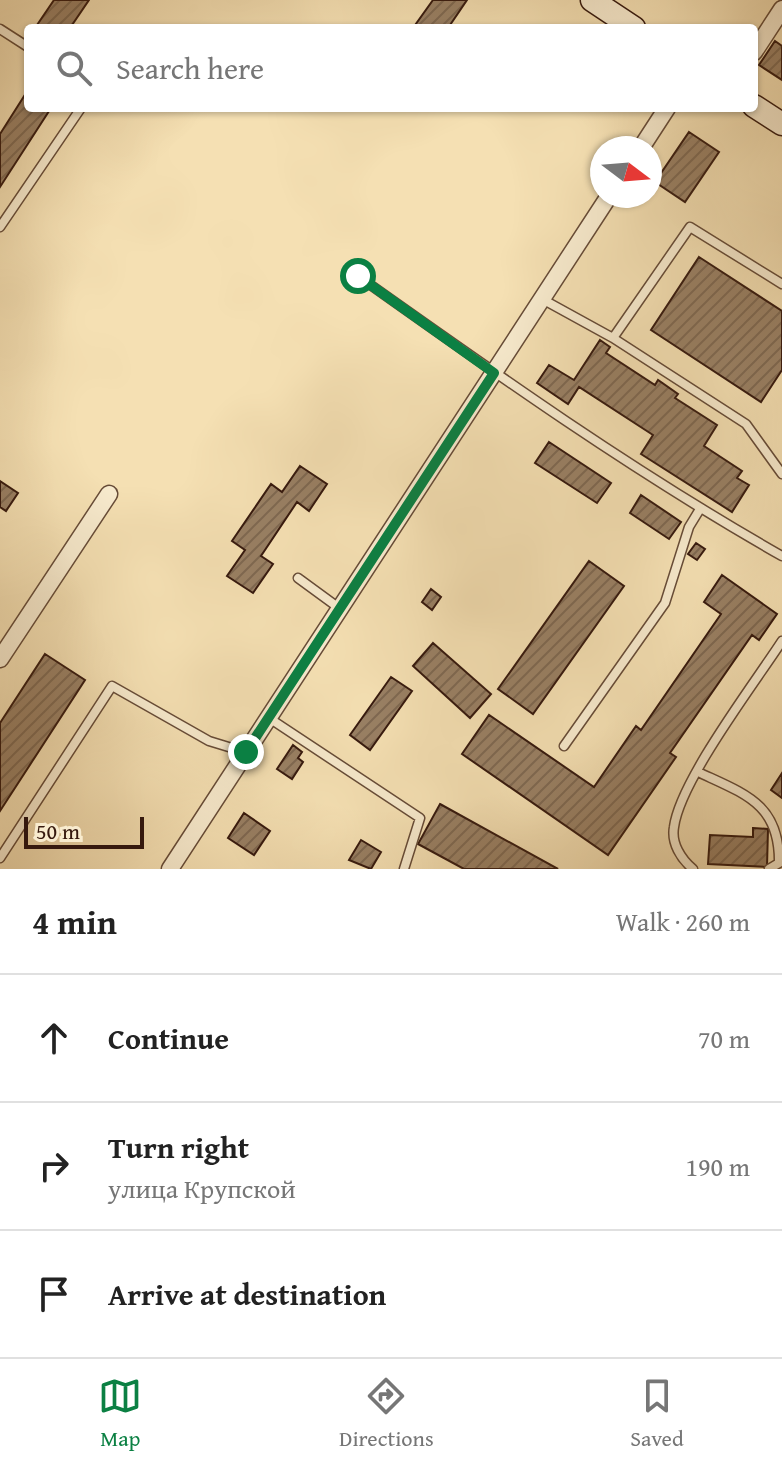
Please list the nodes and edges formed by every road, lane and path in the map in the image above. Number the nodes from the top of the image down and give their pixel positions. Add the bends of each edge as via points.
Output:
1 (592, 0) edge
2 (782, 9) edge
3 (628, 24) edge
4 (0, 29) edge
5 (24, 44) edge
6 (758, 46) edge
7 (758, 109) edge
8 (78, 112) edge
9 (664, 112) edge
10 (782, 124) edge
11 (649, 136) edge
12 (601, 208) edge
13 (0, 227) edge
14 (358, 276) dead end
15 (782, 284) edge
16 (542, 299) junction
17 (613, 338) junction
18 (494, 373) junction
19 (782, 474) edge
20 (109, 494) dead end
21 (700, 509) junction
22 (782, 556) edge
23 (298, 578) dead end
24 (340, 609) junction
25 (782, 641) edge
26 (0, 659) edge
27 (269, 717) junction
28 (564, 746) dead end
29 (246, 752) junction
30 (698, 772) junction
31 (0, 858) edge
32 (170, 869) edge
33 (404, 869) edge
34 (693, 869) edge
35 (769, 869) edge

1 - 3 street
2 - 6 street
4 - 5 lane
7 - 10 street
8 - 13 lane
9 - 11 street
12 - 16 street
14 - 18 lane
15 - 17 lane via 690,227
16 - 17 lane
16 - 18 street
17 - 19 lane via 746,424
18 - 21 lane
18 - 24 street
20 - 26 street
21 - 22 lane
21 - 28 lane via 689,527 665,603
23 - 24 lane
24 - 27 street
25 - 30 lane
27 - 29 street
27 - 33 lane via 420,818
29 - 31 lane via 209,741 112,686
29 - 32 street
30 - 34 lane via 684,793 673,829 680,859
30 - 35 lane via 769,814 780,836 779,863

